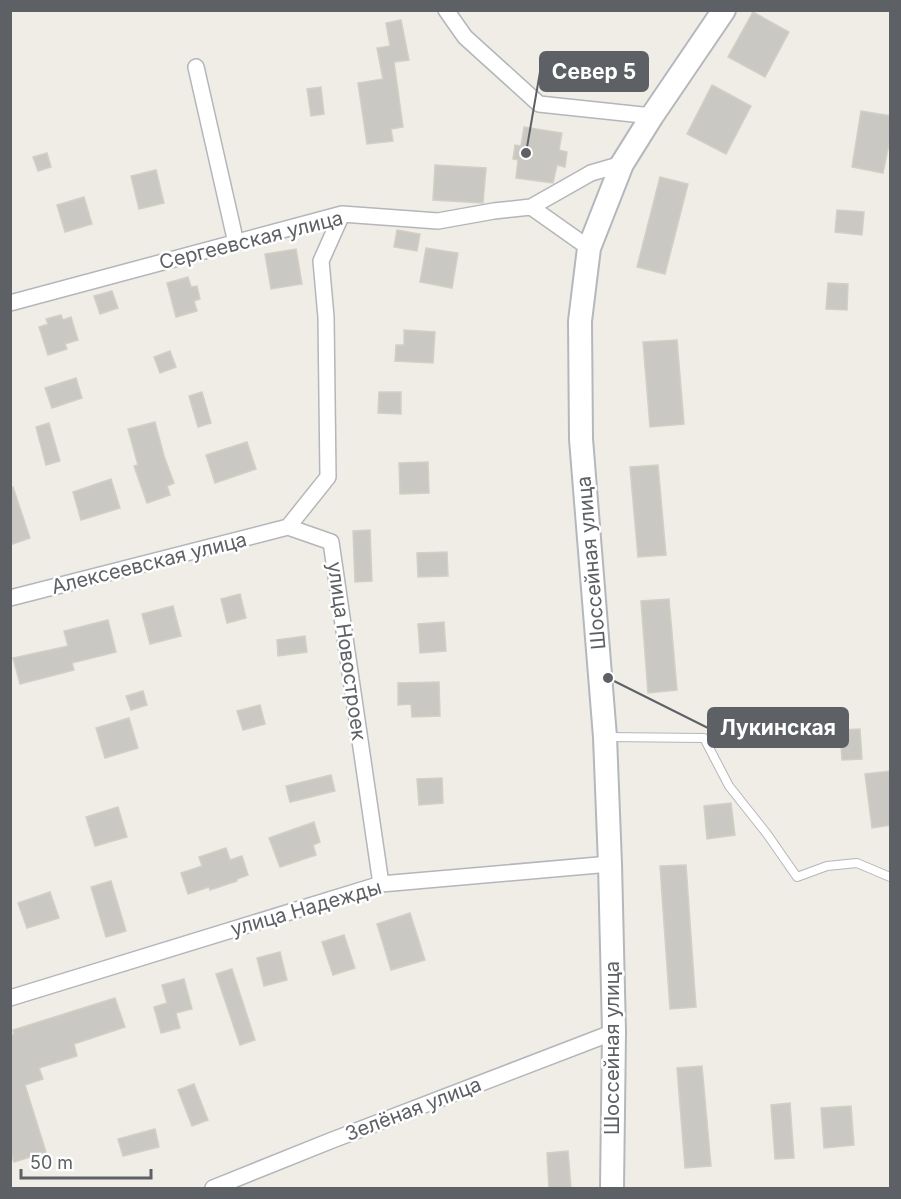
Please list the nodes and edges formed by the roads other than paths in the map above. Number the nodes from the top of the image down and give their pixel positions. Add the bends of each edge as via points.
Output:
1 (446, 10) edge
2 (724, 10) edge
3 (196, 67) dead end
4 (652, 116) junction
5 (622, 164) junction
6 (531, 207) junction
7 (342, 214) junction
8 (236, 243) junction
9 (589, 248) junction
10 (10, 303) edge
11 (288, 527) junction
12 (10, 598) edge
13 (605, 737) junction
14 (610, 864) junction
15 (891, 877) edge
16 (381, 884) junction
17 (10, 998) edge
18 (614, 1032) junction
19 (213, 1188) edge
20 (612, 1188) edge

1 - 4 street via 465,37 539,104
2 - 4 main road, Шоссейная улица
3 - 8 street
4 - 5 main road, Шоссейная улица
5 - 6 street via 591,173
5 - 9 main road, Шоссейная улица
6 - 7 street, Сергеевская улица via 438,221
6 - 9 street
7 - 8 street, Сергеевская улица
7 - 11 street via 321,261 326,317 328,477
8 - 10 street, Сергеевская улица
9 - 13 main road, Шоссейная улица via 580,321 581,439
11 - 12 street, Алексеевская улица
11 - 16 street, улица Новостроек via 331,542
13 - 14 main road, Шоссейная улица
13 - 15 lane via 704,738 729,786 797,877 827,866 857,863
14 - 16 street, улица Надежды
14 - 18 main road, Шоссейная улица
16 - 17 street, улица Надежды
18 - 19 street, Зелёная улица
18 - 20 main road, Шоссейная улица

